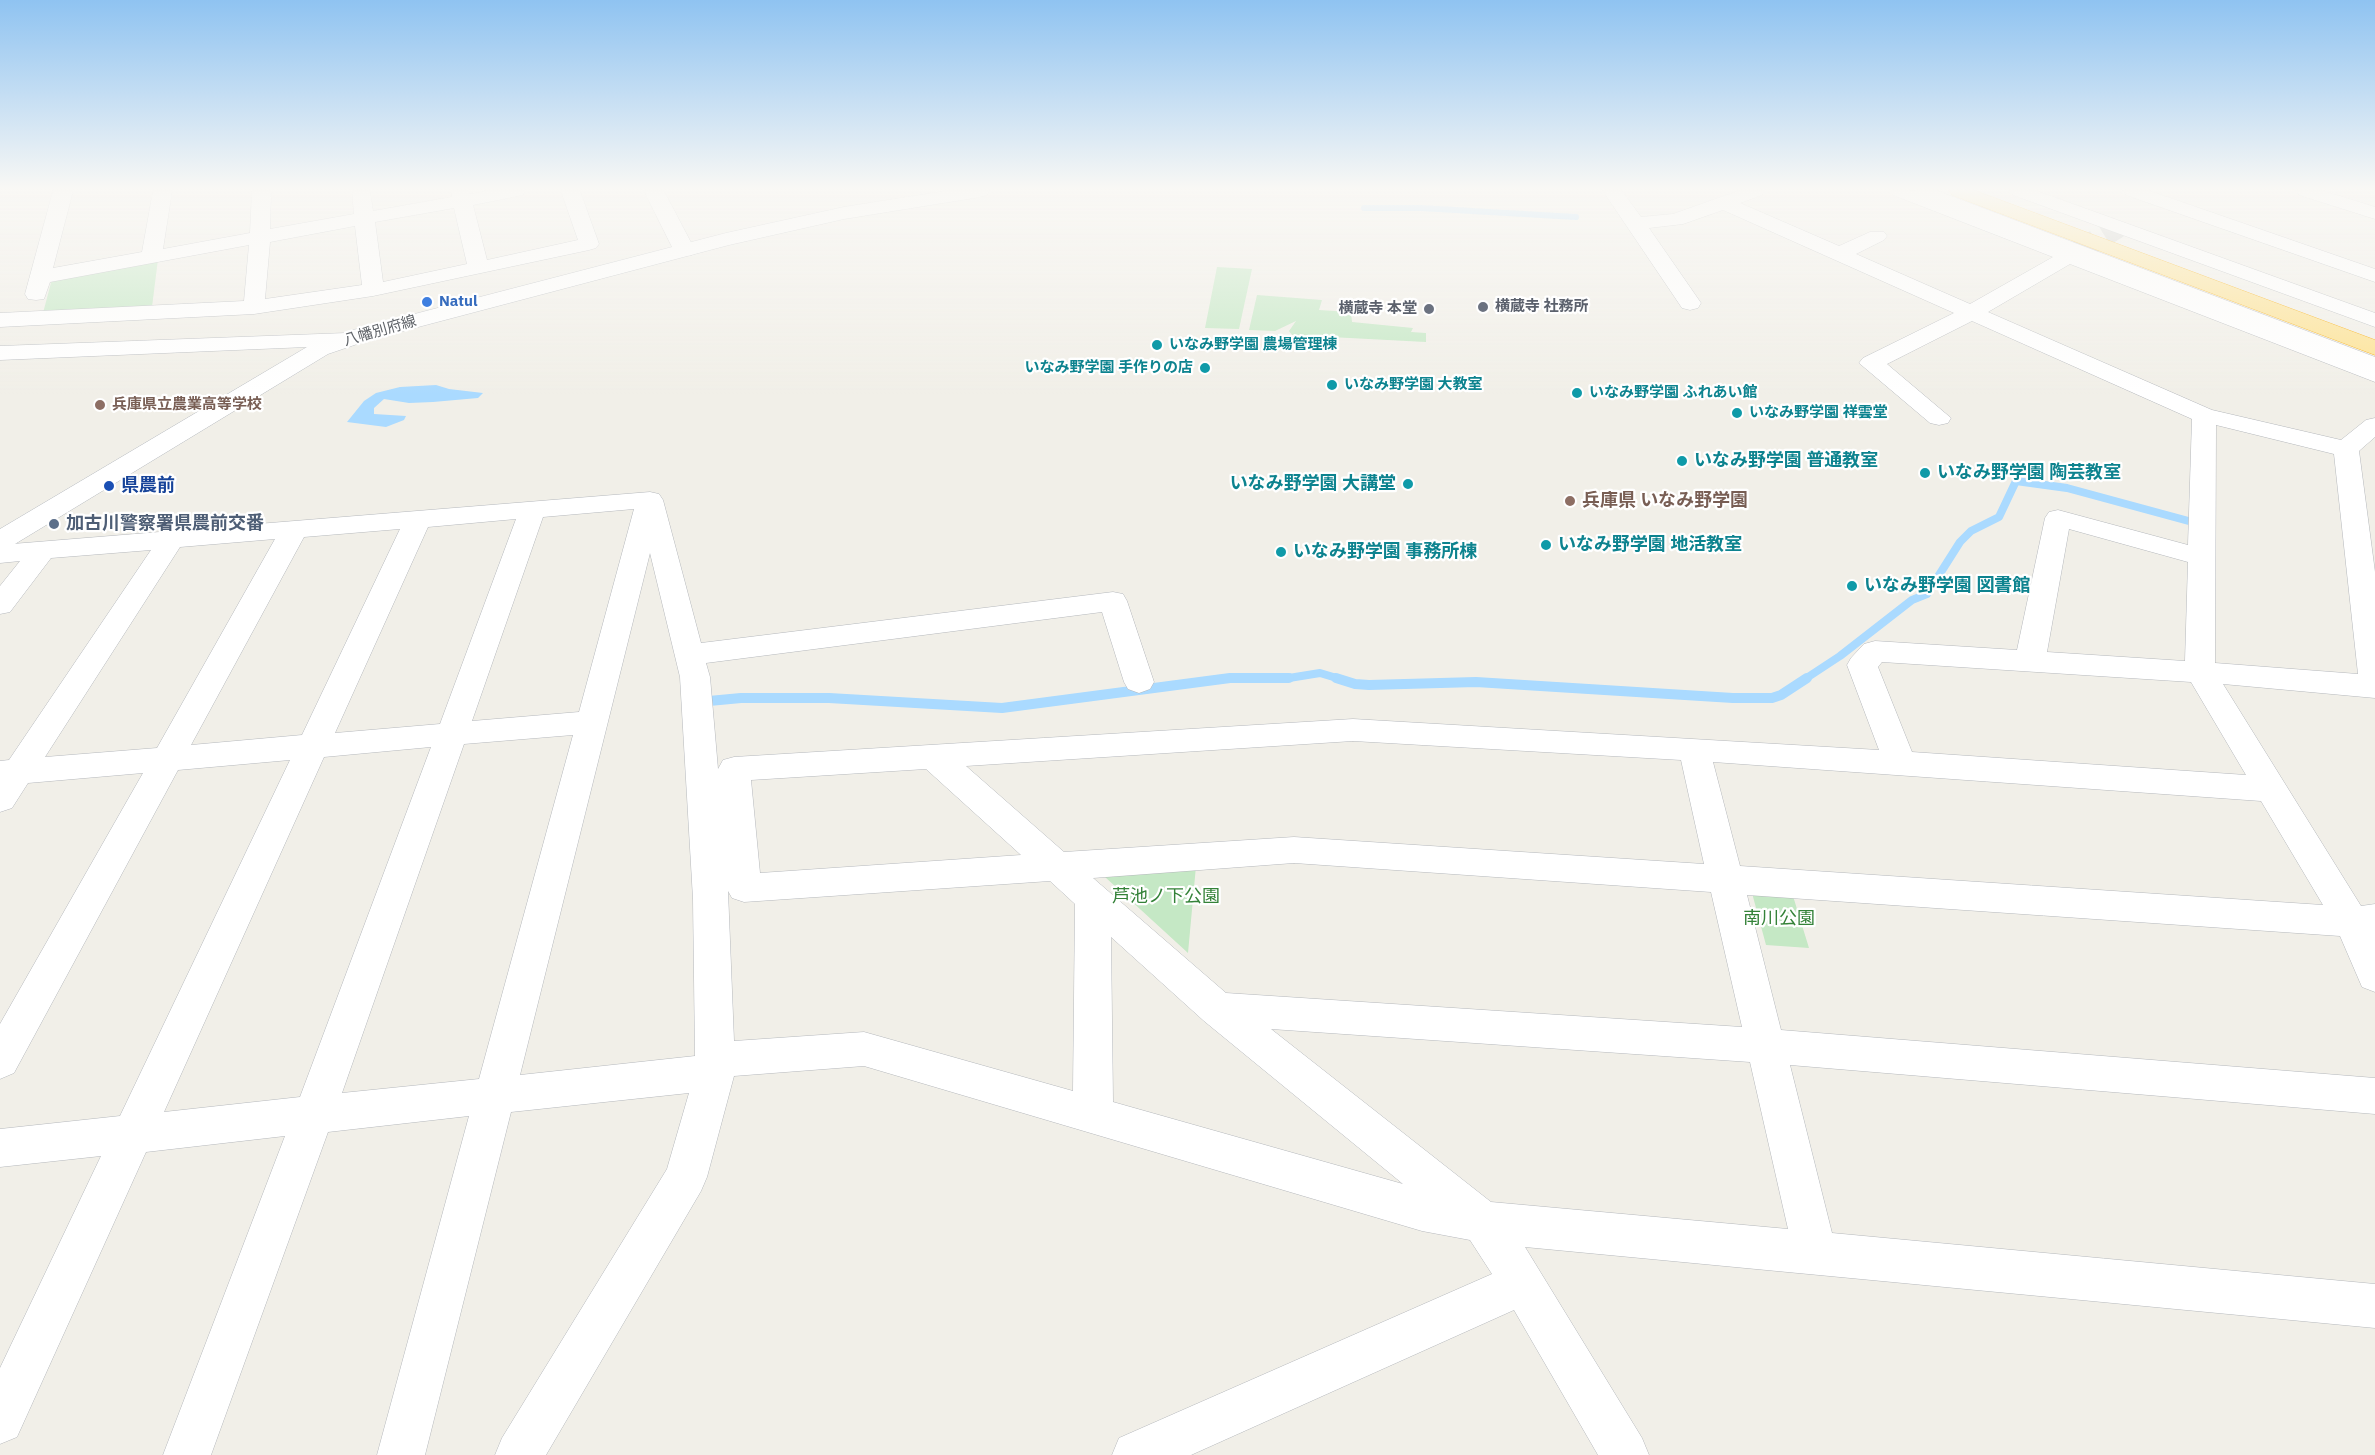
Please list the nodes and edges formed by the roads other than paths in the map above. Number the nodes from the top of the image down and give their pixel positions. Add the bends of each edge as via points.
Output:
1 (46, 259) edge
2 (137, 259) edge
3 (258, 259) edge
4 (369, 259) edge
5 (476, 259) edge
6 (517, 259) edge
7 (651, 259) edge
8 (1661, 259) edge
9 (1849, 259) edge
10 (2066, 259) tunnel mouth
11 (2083, 259) edge
12 (2084, 259) edge
13 (2139, 259) edge
14 (2176, 259) edge
15 (2231, 259) edge
16 (2326, 259) edge
17 (478, 267) junction
18 (2375, 276) edge
19 (41, 277) junction
20 (373, 290) junction
21 (1690, 303) dead end
22 (254, 307) junction
23 (1970, 313) junction
24 (30, 318) junction
25 (0, 320) edge
26 (2375, 320) edge
27 (2375, 333) edge
28 (346, 340) junction
29 (2375, 348) edge
30 (0, 353) edge
31 (2375, 365) edge
32 (2375, 375) edge
33 (2204, 415) junction
34 (1939, 418) dead end
35 (2375, 425) edge
36 (2346, 449) junction
37 (650, 500) junction
38 (533, 509) junction
39 (418, 519) junction
40 (295, 528) junction
41 (172, 538) junction
42 (0, 541) edge
43 (43, 550) junction
44 (0, 554) edge
45 (2202, 557) junction
46 (0, 605) edge
47 (689, 655) junction
48 (2030, 660) junction
49 (2200, 672) junction
50 (1139, 682) dead end
51 (2374, 686) edge
52 (592, 722) junction
53 (452, 735) junction
54 (312, 746) junction
55 (1694, 749) junction
56 (933, 756) junction
57 (168, 757) junction
58 (1900, 763) junction
59 (9, 772) edge
60 (2270, 789) junction
61 (0, 799) edge
62 (1056, 868) junction
63 (1726, 879) junction
64 (1093, 900) junction
65 (2363, 920) edge
66 (2375, 976) edge
67 (1217, 1009) junction
68 (1768, 1046) junction
69 (0, 1061) edge
70 (715, 1066) junction
71 (497, 1095) junction
72 (2375, 1096) edge
73 (1094, 1113) junction
74 (314, 1114) junction
75 (134, 1133) junction
76 (0, 1148) edge
77 (1483, 1222) junction
78 (1815, 1251) junction
79 (1523, 1283) junction
80 (2375, 1306) edge
81 (0, 1420) edge
82 (187, 1455) edge
83 (401, 1455) edge
84 (519, 1455) edge
85 (1136, 1455) edge
86 (1625, 1455) edge

1 - 19 street
2 - 19 street
3 - 22 street
4 - 20 street
5 - 17 street
6 - 17 street
7 - 28 main road, 八幡別府線
8 - 21 street
9 - 23 street
10 - 23 street
11 - 32 street
12 - 31 main road
13 - 29 highway
14 - 27 highway
15 - 26 street
16 - 18 street
17 - 20 street
19 - 24 street
20 - 22 street
22 - 24 street
23 - 33 street
23 - 34 street via 1871,363
24 - 25 street
28 - 30 main road
28 - 42 main road, 八幡別府線 via 295,362
33 - 36 street
33 - 45 street
35 - 36 street
36 - 51 street
37 - 38 street
37 - 47 street
37 - 52 street
38 - 39 street
38 - 53 street
39 - 40 street
39 - 54 street
40 - 41 street
40 - 57 street
41 - 43 street
41 - 59 street
43 - 44 street
43 - 46 street
45 - 48 street via 2058,518
45 - 49 street
47 - 50 street via 1113,601
47 - 70 street via 695,678 711,899
48 - 49 street
48 - 58 street via 1875,651 1862,665
49 - 51 street
49 - 60 street
52 - 53 street
52 - 71 street
53 - 54 street
53 - 74 street
54 - 57 street
54 - 75 street
55 - 56 street via 1353,730
55 - 58 street
55 - 63 street
56 - 62 street
56 - 62 street via 734,769 744,888
57 - 59 street
57 - 69 street
58 - 60 street
59 - 61 street
60 - 65 street
62 - 63 street via 1294,850
62 - 64 street
63 - 65 street
63 - 68 street
64 - 67 street
64 - 73 street
65 - 66 street
67 - 68 street
67 - 77 street
68 - 72 street
68 - 78 street
70 - 71 street
70 - 73 street via 864,1048
70 - 84 street via 686,1177
71 - 74 street
71 - 83 street
73 - 77 street via 1422,1210
74 - 75 street
74 - 82 street
75 - 76 street
75 - 81 street
77 - 78 street
77 - 79 street
78 - 80 street
79 - 85 street
79 - 86 street

